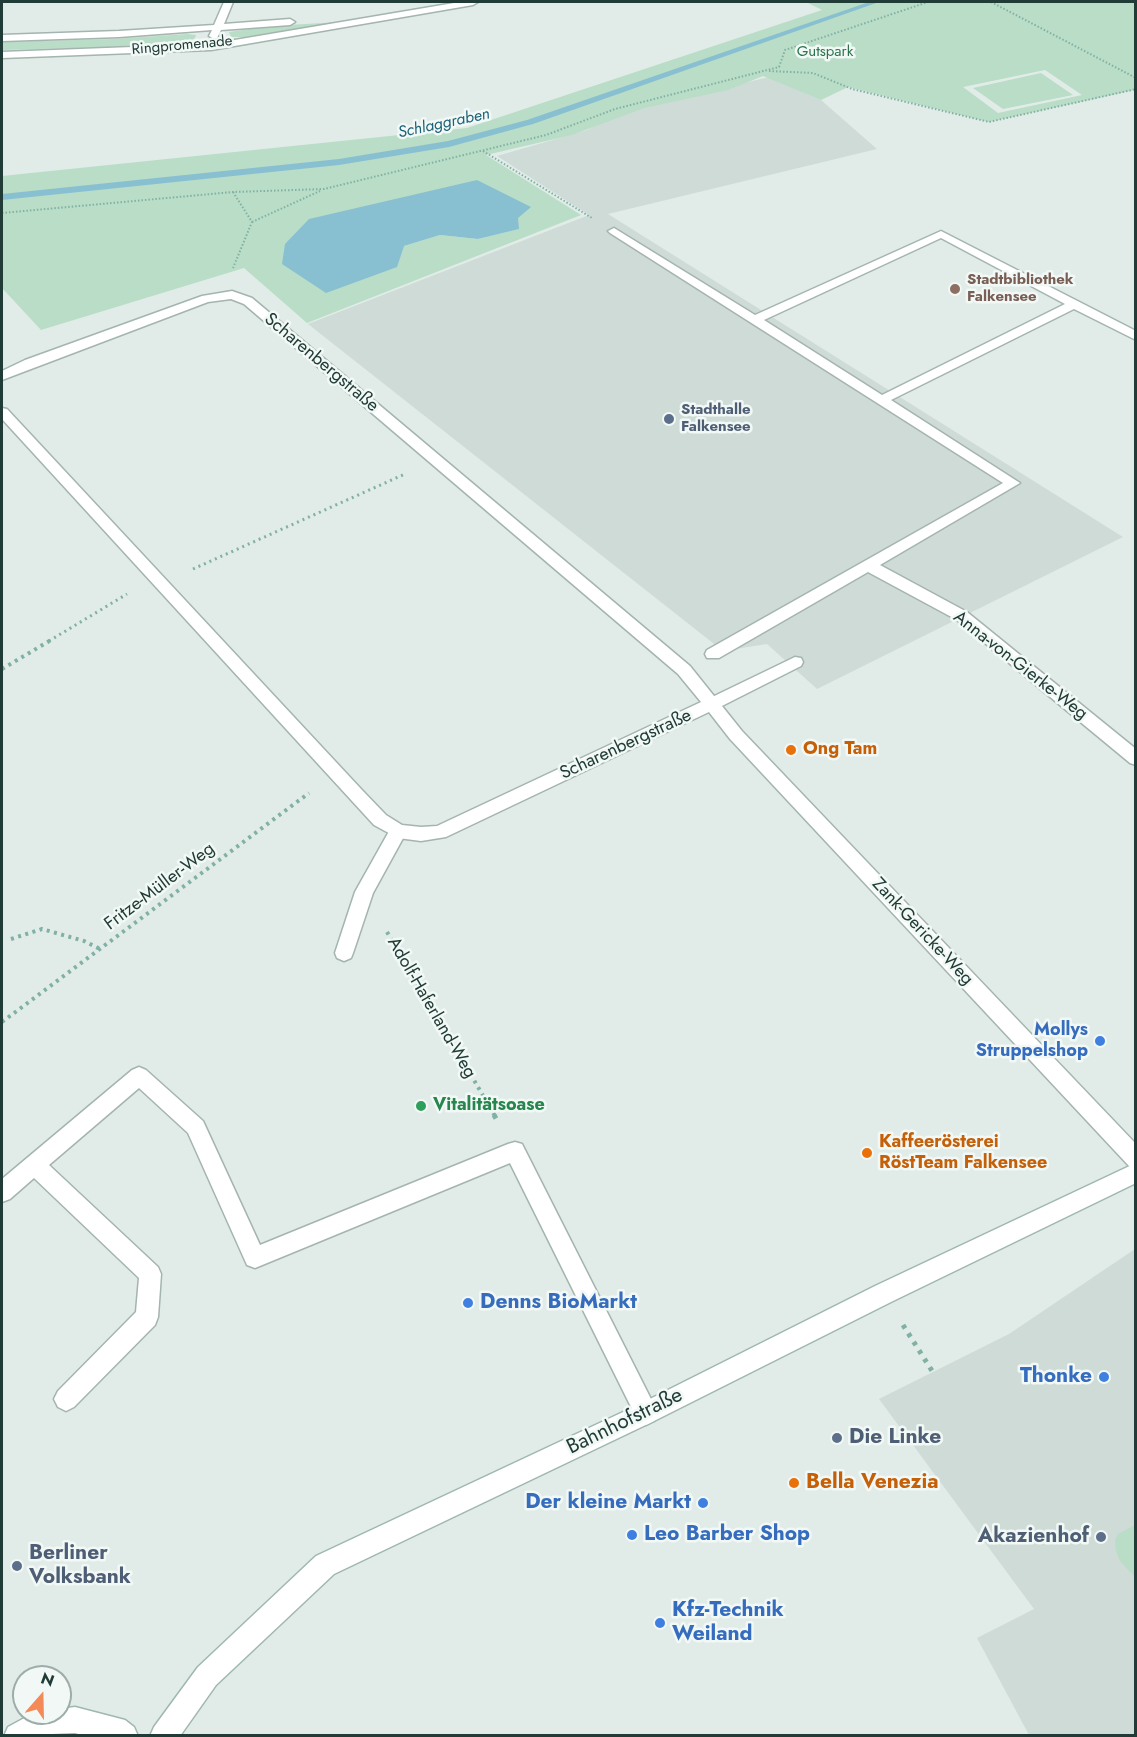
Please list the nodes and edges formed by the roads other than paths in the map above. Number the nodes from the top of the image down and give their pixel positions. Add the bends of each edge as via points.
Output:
1 (228, 2) edge
2 (473, 2) edge
3 (397, 13) junction
4 (218, 27) junction
5 (2, 38) edge
6 (211, 47) junction
7 (2, 55) edge
8 (614, 231) road end
9 (1074, 304) junction
10 (754, 320) junction
11 (1136, 336) edge
12 (2, 376) edge
13 (882, 400) junction
14 (2, 412) edge
15 (867, 565) junction
16 (713, 654) dead end
17 (795, 662) dead end
18 (710, 705) junction
19 (1136, 759) edge
20 (398, 831) junction
21 (344, 952) dead end
22 (1136, 1159) edge
23 (34, 1164) junction
24 (1136, 1172) edge
25 (2, 1192) edge
26 (66, 1399) dead end
27 (646, 1413) junction
28 (17, 1736) edge
29 (125, 1736) edge
30 (163, 1736) edge

1 - 4 street
2 - 3 street, Ringpromenade
3 - 4 street, Ringpromenade
3 - 6 street, Ringpromenade
4 - 5 street, Ringpromenade
4 - 6 street
6 - 7 street, Ringpromenade
8 - 10 street
9 - 10 street via 941,234
9 - 11 street
9 - 13 street
10 - 13 street
12 - 18 street, Scharenbergstraße via 206,299 232,295 248,301 684,670
13 - 15 street via 1013,483
14 - 20 street via 380,820
15 - 16 street
15 - 19 street, Anna-von-Gierke-Weg via 962,616
17 - 18 street
18 - 20 street, Scharenbergstraße via 440,832
18 - 22 street, Zank-Gericke-Weg
20 - 21 street via 364,892
23 - 25 street
23 - 26 street via 150,1274 147,1317
23 - 27 street via 139,1076 196,1127 255,1258 515,1151
24 - 27 street, Bahnhofstraße
27 - 30 street, Bahnhofstraße via 325,1565 207,1677
28 - 29 street via 30,1728 75,1720 116,1729

